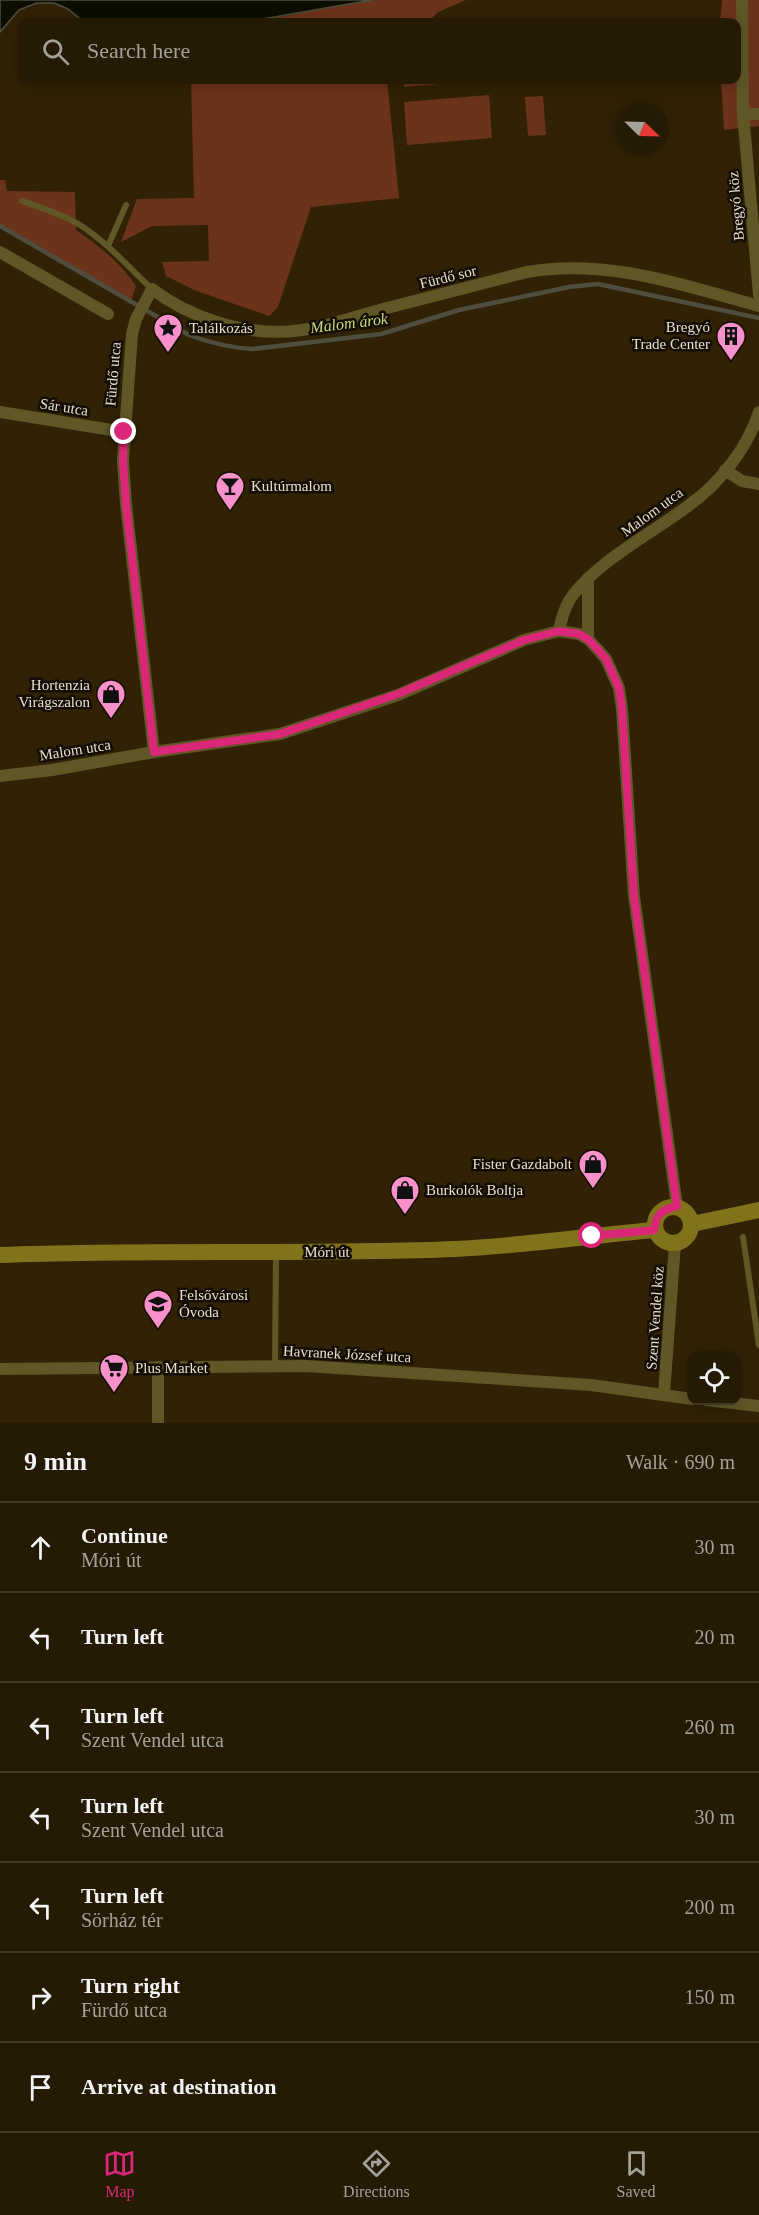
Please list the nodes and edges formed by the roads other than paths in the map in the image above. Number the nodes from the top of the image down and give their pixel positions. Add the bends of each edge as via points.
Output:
1 (742, 0) edge
2 (743, 113) junction
3 (759, 114) edge
4 (22, 201) dead end
5 (126, 205) dead end
6 (108, 246) junction
7 (0, 252) edge
8 (149, 294) junction
9 (759, 295) edge
10 (759, 306) edge
11 (108, 314) dead end
12 (0, 412) edge
13 (759, 412) edge
14 (124, 432) junction
15 (725, 470) junction
16 (759, 484) edge
17 (588, 578) junction
18 (559, 631) junction
19 (588, 639) junction
20 (154, 752) junction
21 (0, 776) edge
22 (677, 1206) junction
23 (759, 1210) edge
24 (692, 1224) junction
25 (654, 1230) junction
26 (743, 1237) dead end
27 (675, 1244) junction
28 (276, 1252) junction
29 (0, 1255) edge
30 (759, 1345) edge
31 (275, 1365) junction
32 (158, 1367) junction
33 (0, 1369) edge
34 (664, 1394) junction
35 (687, 1398) edge
36 (741, 1404) edge
37 (759, 1406) edge
38 (158, 1423) edge

1 - 2 street, Bregyó köz
2 - 3 street
2 - 9 street, Bregyó köz
4 - 6 lane via 88,230
5 - 6 lane
6 - 8 lane
7 - 11 street
8 - 10 street, Fürdő sor via 246,329 292,331 552,267 597,268 653,277
8 - 14 street, Fürdő utca via 136,319 129,357
12 - 14 street, Sár utca
13 - 15 street, Malom utca
14 - 20 street, Fürdő utca via 126,504
15 - 16 street via 742,481
15 - 17 street, Malom utca via 689,505
17 - 18 street, Malom utca via 570,599
17 - 19 street
18 - 19 street
18 - 20 street, Malom utca via 524,640 398,694 280,734
19 - 22 street via 606,659 619,688 634,896
20 - 21 street, Malom utca
22 - 24 main road via 687,1212
22 - 25 main road via 663,1210 656,1218
23 - 24 main road
24 - 27 main road via 686,1239
25 - 27 main road via 661,1240
25 - 28 main road, Móri út via 522,1245
26 - 30 lane
27 - 34 street, Szent Vendel köz
28 - 29 main road, Móri út
28 - 31 lane
31 - 32 street, Havranek József utca
31 - 34 street, Havranek József utca via 524,1380
32 - 33 street, Havranek József utca
32 - 38 street
34 - 35 street, Havranek József utca
36 - 37 street

